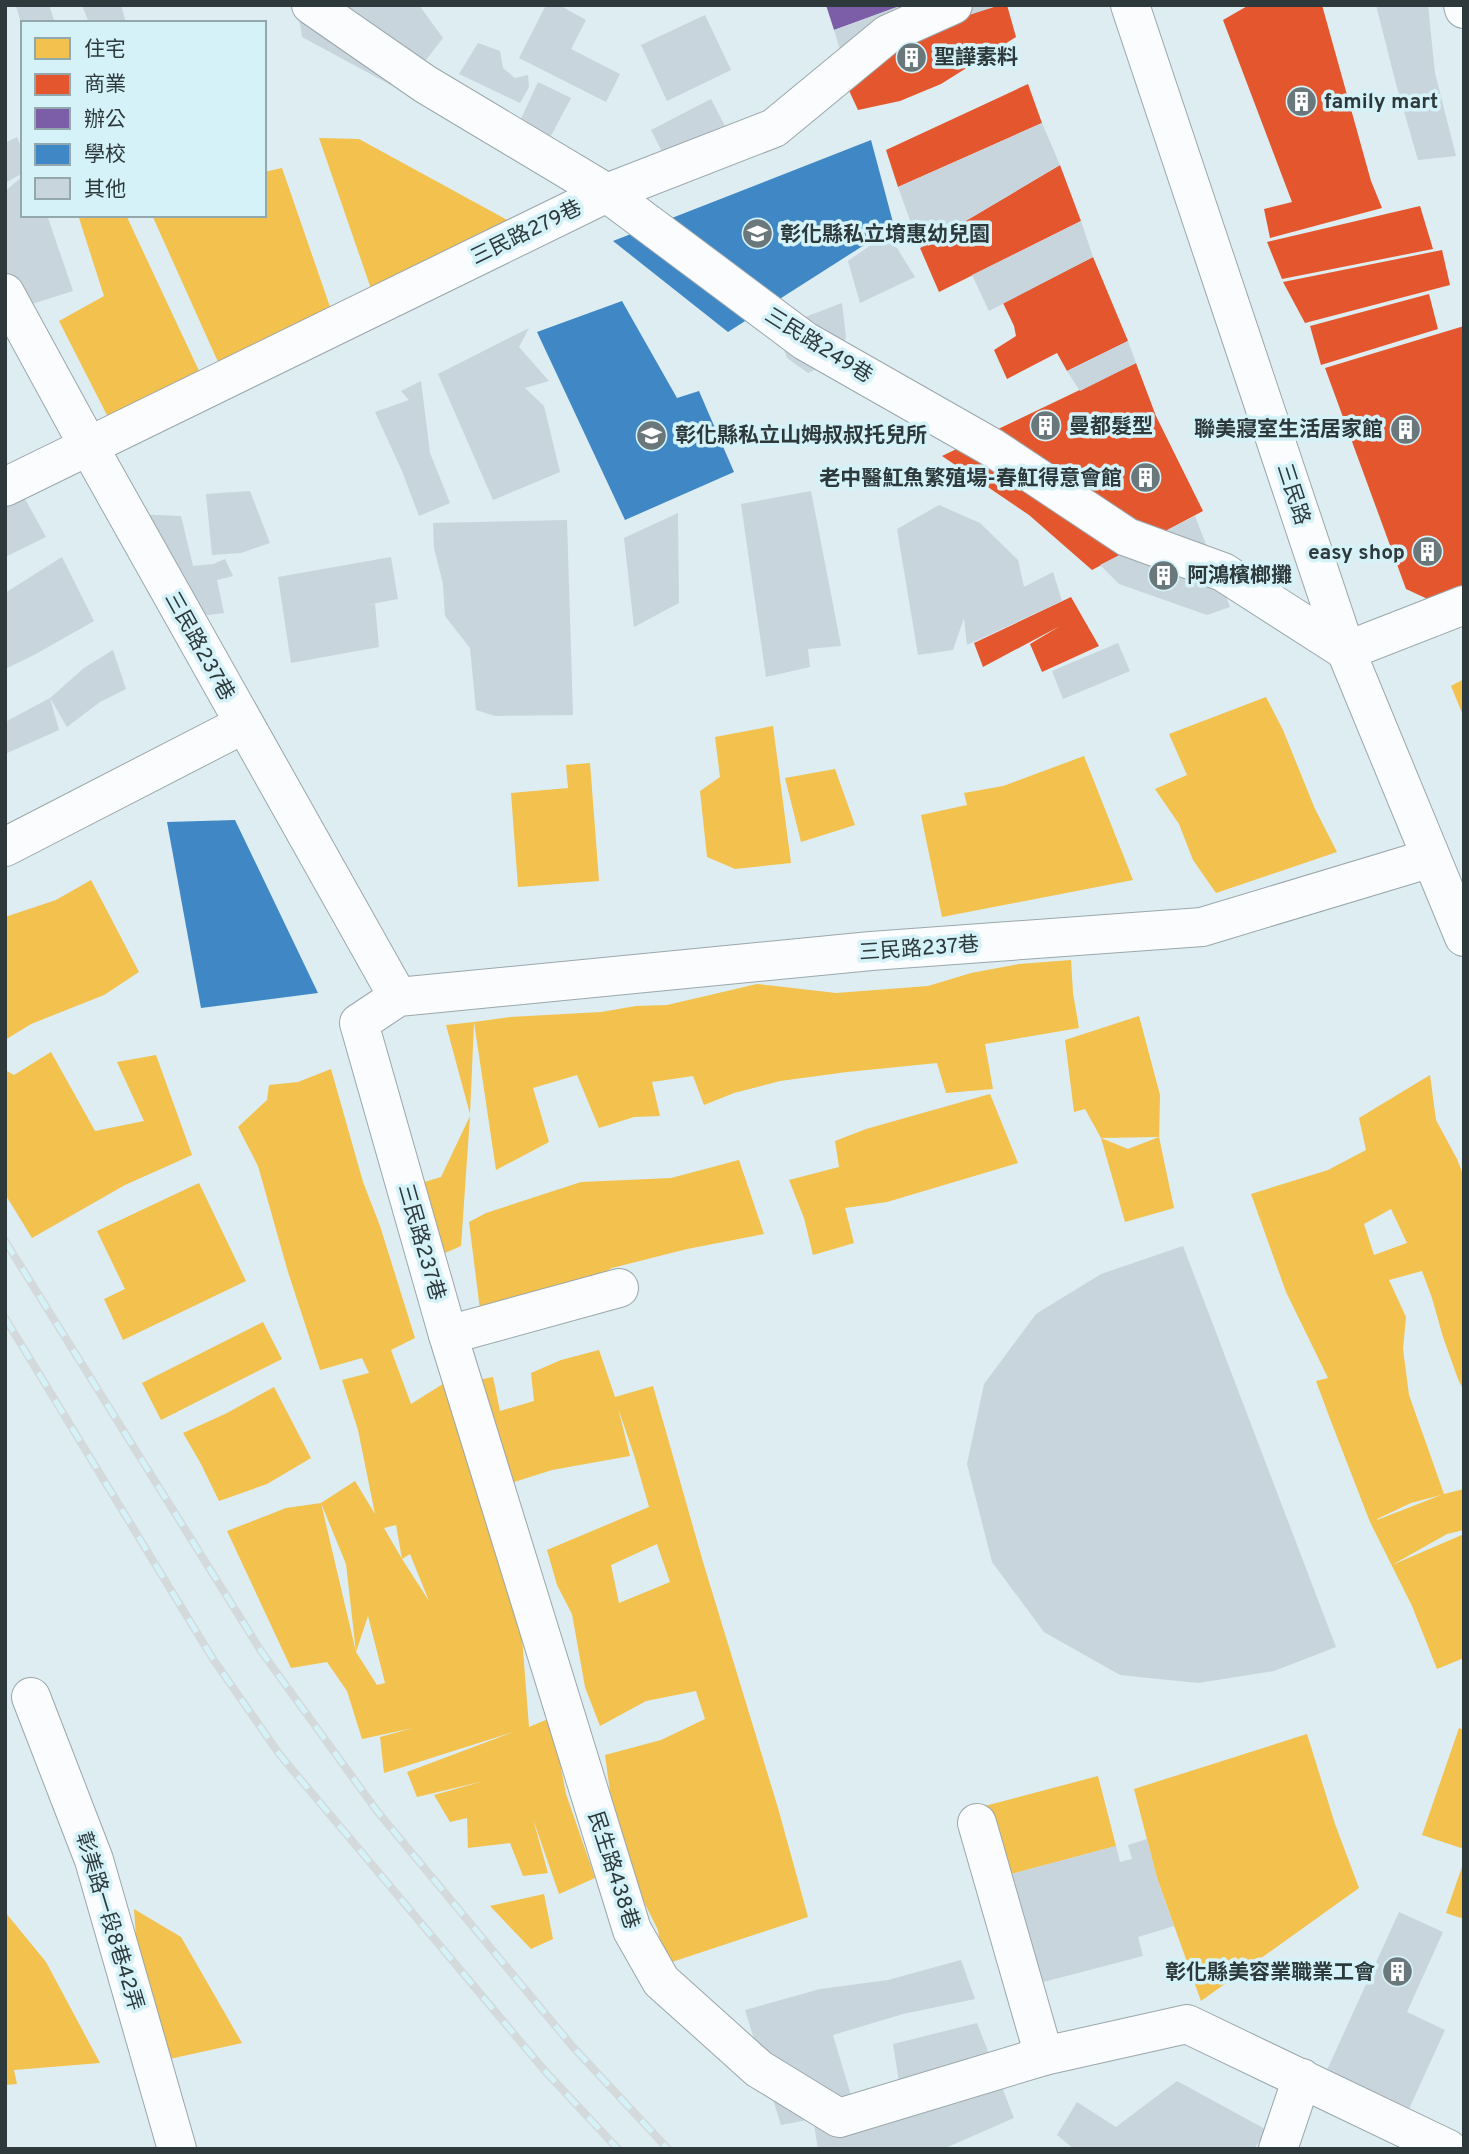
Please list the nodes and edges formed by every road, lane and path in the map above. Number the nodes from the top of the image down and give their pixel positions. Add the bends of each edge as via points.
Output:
1 (311, 5) edge
2 (953, 5) edge
3 (1130, 5) edge
4 (607, 193) junction
5 (5, 293) edge
6 (89, 447) junction
7 (5, 487) edge
8 (1464, 605) edge
9 (1346, 651) junction
10 (244, 724) junction
11 (5, 847) edge
12 (1431, 858) junction
13 (1464, 937) edge
14 (398, 998) junction
15 (619, 1288) dead end
16 (448, 1335) junction
17 (31, 1697) dead end
18 (977, 1823) dead end
19 (1044, 2056) junction
20 (1302, 2078) junction
21 (177, 2149) edge
22 (1278, 2149) edge
23 (1448, 2149) edge

1 - 4 street, 三民路249巷 via 425,83
2 - 4 street, 三民路279巷 via 888,34 774,128
3 - 9 street, 三民路
4 - 6 street, 三民路279巷
4 - 9 street, 三民路249巷 via 805,341 993,447 1127,537 1223,572
5 - 6 street, 三民路237巷
6 - 7 street, 三民路279巷
6 - 10 street, 三民路237巷
8 - 9 street
9 - 12 street, 三民路
10 - 11 street
10 - 14 street, 三民路237巷
12 - 13 street, 三民路
12 - 14 street, 三民路237巷 via 1202,927 871,951
14 - 16 street, 三民路237巷 via 359,1023
15 - 16 street
16 - 19 street, 民生路438巷 via 632,1930 661,1981 759,2069 839,2118
17 - 21 street, 彰美路一段8巷42弄 via 94,1860
18 - 19 street
19 - 20 street, 民生路438巷 via 1187,2024
20 - 22 street
20 - 23 street, 民生路438巷

